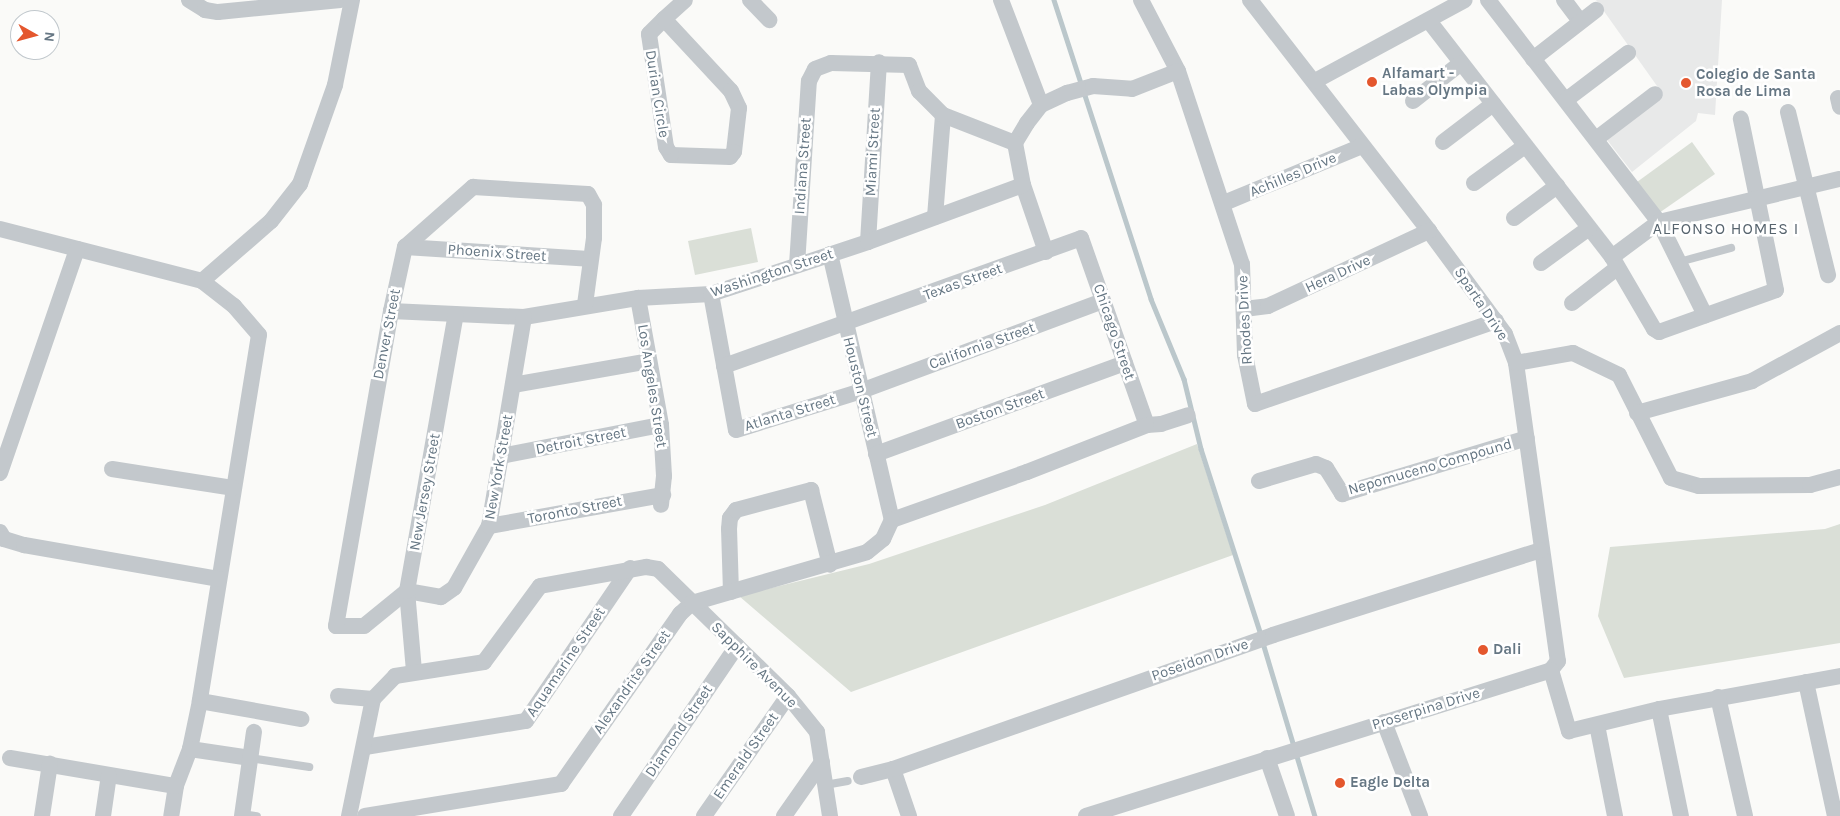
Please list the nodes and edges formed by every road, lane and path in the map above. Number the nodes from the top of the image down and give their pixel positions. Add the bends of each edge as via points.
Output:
1 (189, 0) edge
2 (340, 0) edge
3 (352, 0) edge
4 (685, 0) edge
5 (750, 0) edge
6 (1001, 0) edge
7 (1141, 0) edge
8 (1250, 0) edge
9 (1465, 0) edge
10 (1488, 0) edge
11 (1564, 0) edge
12 (1596, 10) dead end
13 (664, 19) junction
14 (769, 20) dead end
15 (1429, 21) junction
16 (1580, 22) junction
17 (1628, 53) dead end
18 (1533, 59) junction
19 (879, 62) junction
20 (1462, 63) junction
21 (1178, 70) junction
22 (1315, 81) junction
23 (1656, 94) dead end
24 (1566, 100) junction
25 (1413, 101) dead end
26 (1493, 104) junction
27 (1041, 105) junction
28 (1788, 112) dead end
29 (943, 115) junction
30 (1741, 119) dead end
31 (1596, 139) junction
32 (1444, 142) dead end
33 (1015, 143) junction
34 (1362, 146) junction
35 (1525, 146) junction
36 (1840, 179) edge
37 (1474, 183) dead end
38 (1023, 185) junction
39 (1556, 186) junction
40 (1805, 186) junction
41 (1758, 200) junction
42 (1224, 203) junction
43 (935, 217) junction
44 (1514, 218) dead end
45 (1659, 222) junction
46 (1590, 228) junction
47 (0, 229) edge
48 (1429, 231) junction
49 (1081, 238) joint
50 (868, 242) junction
51 (405, 247) junction
52 (1731, 248) dead end
53 (77, 249) junction
54 (1046, 252) junction
55 (830, 254) junction
56 (590, 259) junction
57 (1615, 262) junction
58 (1679, 262) junction
59 (1541, 263) dead end
60 (797, 265) junction
61 (1828, 275) dead end
62 (202, 281) junction
63 (712, 294) junction
64 (638, 298) junction
65 (1103, 301) junction
66 (1572, 303) dead end
67 (585, 305) junction
68 (1244, 309) junction
69 (390, 311) junction
70 (456, 314) junction
71 (1705, 315) junction
72 (524, 318) junction
73 (1496, 322) junction
74 (845, 324) junction
75 (1840, 333) edge
76 (649, 361) junction
77 (1516, 363) junction
78 (1125, 364) junction
79 (724, 366) junction
80 (513, 385) junction
81 (861, 391) junction
82 (1637, 413) junction
83 (1188, 415) dead end
84 (661, 425) junction
85 (1146, 425) junction
86 (1527, 438) junction
87 (876, 454) junction
88 (500, 456) junction
89 (112, 469) dead end
90 (0, 473) edge
91 (1840, 477) edge
92 (1259, 481) dead end
93 (233, 488) junction
94 (662, 500) joint
95 (892, 520) junction
96 (488, 526) junction
97 (0, 532) edge
98 (1541, 550) junction
99 (830, 565) junction
100 (630, 568) junction
101 (218, 578) junction
102 (407, 591) junction
103 (731, 592) junction
104 (692, 603) junction
105 (737, 646) junction
106 (1551, 670) junction
107 (414, 671) junction
108 (1840, 676) edge
109 (1806, 682) junction
110 (338, 696) dead end
111 (788, 696) junction
112 (1718, 697) junction
113 (373, 699) junction
114 (200, 700) junction
115 (1659, 709) junction
116 (301, 719) dead end
117 (1384, 722) junction
118 (1597, 724) junction
119 (254, 732) dead end
120 (365, 747) junction
121 (190, 749) junction
122 (1272, 756) junction
123 (10, 758) dead end
124 (250, 758) junction
125 (822, 762) junction
126 (50, 764) junction
127 (309, 767) dead end
128 (893, 769) junction
129 (109, 775) junction
130 (854, 779) joint
131 (825, 785) junction
132 (176, 786) junction
133 (247, 815) edge
134 (42, 816) edge
135 (103, 816) edge
136 (171, 816) edge
137 (349, 816) edge
138 (365, 816) edge
139 (621, 816) edge
140 (704, 816) edge
141 (784, 816) edge
142 (830, 816) edge
143 (909, 816) edge
144 (1086, 816) edge
145 (1287, 816) edge
146 (1420, 816) edge
147 (1615, 816) edge
148 (1681, 816) edge
149 (1745, 816) edge
150 (1834, 816) edge

1 - 2 street via 205,10 218,12
3 - 62 street via 335,85 300,184 271,220
4 - 13 street, Durian Circle
5 - 14 street
6 - 27 street
7 - 21 street, Rhodes Drive
8 - 22 street, Sparta Drive
9 - 15 street
10 - 18 street
11 - 16 street
12 - 16 street
13 - 13 street, Durian Circle via 649,34 649,46 666,147 671,155 730,157 734,152 739,108 722,81
15 - 20 street
15 - 22 street
16 - 18 street
17 - 24 street
18 - 24 street
19 - 29 street via 909,65 919,91
19 - 50 street, Miami Street
19 - 60 street, Indiana Street via 831,63 815,68 808,81
20 - 25 street
20 - 26 street
21 - 27 street via 1132,89 1093,86
21 - 42 street, Rhodes Drive
22 - 34 street, Sparta Drive
23 - 31 street
24 - 31 street
26 - 32 street
26 - 35 street
27 - 33 street
28 - 40 street
29 - 33 street
29 - 43 street
30 - 41 street
31 - 45 street
33 - 38 street
34 - 42 street, Achilles Drive
34 - 48 street, Sparta Drive
35 - 37 street
35 - 39 street
36 - 40 street
38 - 43 street, Washington Street
38 - 54 street
39 - 44 street
39 - 46 street
40 - 41 street
40 - 61 street
41 - 45 street
41 - 71 street via 1776,290
42 - 68 street, Rhodes Drive via 1242,264
43 - 50 street, Washington Street
45 - 57 street
45 - 58 street
46 - 57 street
46 - 59 street
47 - 53 street
48 - 68 street, Hera Drive via 1268,306
48 - 73 street, Sparta Drive
49 - 54 street, Texas Street
49 - 65 street, Chicago Street
50 - 55 street, Washington Street
51 - 56 street, Phoenix Street
51 - 56 street via 472,187 588,194 594,205
51 - 69 street, Denver Street
52 - 58 lane
53 - 62 street
53 - 90 street
54 - 74 street, Texas Street
55 - 60 street, Washington Street
55 - 74 street, Houston Street
56 - 67 street
57 - 66 street
57 - 71 street via 1654,330 1659,332
58 - 71 street
60 - 63 street, Washington Street
62 - 93 street via 234,306 259,334
63 - 64 street, Washington Street
63 - 79 street, Atlanta Street
64 - 67 street, Washington Street
64 - 76 street, Los Angeles Street
65 - 78 street, Chicago Street
65 - 81 street, California Street
67 - 72 street, Washington Street
68 - 73 street, Rhodes Drive via 1245,354 1256,404
69 - 70 street, Washington Street
69 - 102 street, Denver Street via 336,626 364,626
70 - 72 street, Washington Street
70 - 102 street, New Jersey Street
72 - 80 street, New York Street
73 - 77 street, Sparta Drive via 1505,334
74 - 79 street, Texas Street
74 - 81 street, Houston Street
75 - 82 street via 1752,381
76 - 80 street
76 - 84 street, Los Angeles Street
77 - 82 street via 1573,353 1619,375
77 - 86 street, Sparta Drive
78 - 85 street, Chicago Street
78 - 87 street, Boston Street
79 - 81 street, Atlanta Street via 736,430
80 - 88 street, New York Street
81 - 87 street, Houston Street
82 - 91 street via 1671,478 1699,486 1810,485
83 - 85 street via 1161,424
84 - 88 street, Detroit Street
84 - 94 street, Los Angeles Street
85 - 95 street
86 - 92 street, Nepomuceno Compound via 1342,494 1326,468 1316,464
86 - 98 street, Sparta Drive
87 - 95 street, Houston Street
88 - 96 street, New York Street
89 - 93 street
93 - 101 street
94 - 96 street, Toronto Street
95 - 99 street via 883,539 867,552
96 - 102 street, New York Street via 448,593 441,596
97 - 101 street via 4,539 24,545
98 - 106 street, Sparta Drive via 1558,661
98 - 128 street, Poseidon Drive via 1273,635
99 - 103 street
99 - 103 street via 810,490 736,510 728,529
100 - 104 street, Sapphire Avenue via 658,569
100 - 107 street, Sapphire Avenue via 540,586 484,662
100 - 120 street, Aquamarine Street via 526,721
101 - 114 street
102 - 107 street, New Jersey Street
103 - 104 street
104 - 105 street, Sapphire Avenue
104 - 138 street, Alexandrite Street via 680,614 561,784
105 - 111 street, Sapphire Avenue
105 - 139 street, Diamond Street
106 - 117 street, Proserpina Drive
106 - 118 street via 1569,731
107 - 113 street, Sapphire Avenue via 395,676
108 - 109 street
109 - 112 street
109 - 150 street
110 - 113 street
111 - 125 street, Sapphire Avenue via 817,732
111 - 140 street, Emerald Street
112 - 115 street
112 - 149 street
113 - 120 street
114 - 116 street
114 - 121 street
115 - 118 street
115 - 148 street
117 - 122 street, Proserpina Drive
117 - 146 street
118 - 147 street
119 - 124 street
120 - 137 street
121 - 124 street
121 - 132 street
122 - 144 street, Proserpina Drive
122 - 145 street
123 - 126 street
124 - 127 lane
124 - 133 street
125 - 131 street, Sapphire Avenue
125 - 141 street
126 - 129 street
126 - 134 street
128 - 130 street, Poseidon Drive
128 - 143 street
129 - 132 street
129 - 135 street
130 - 131 lane
131 - 142 street, Sapphire Avenue
132 - 136 street

